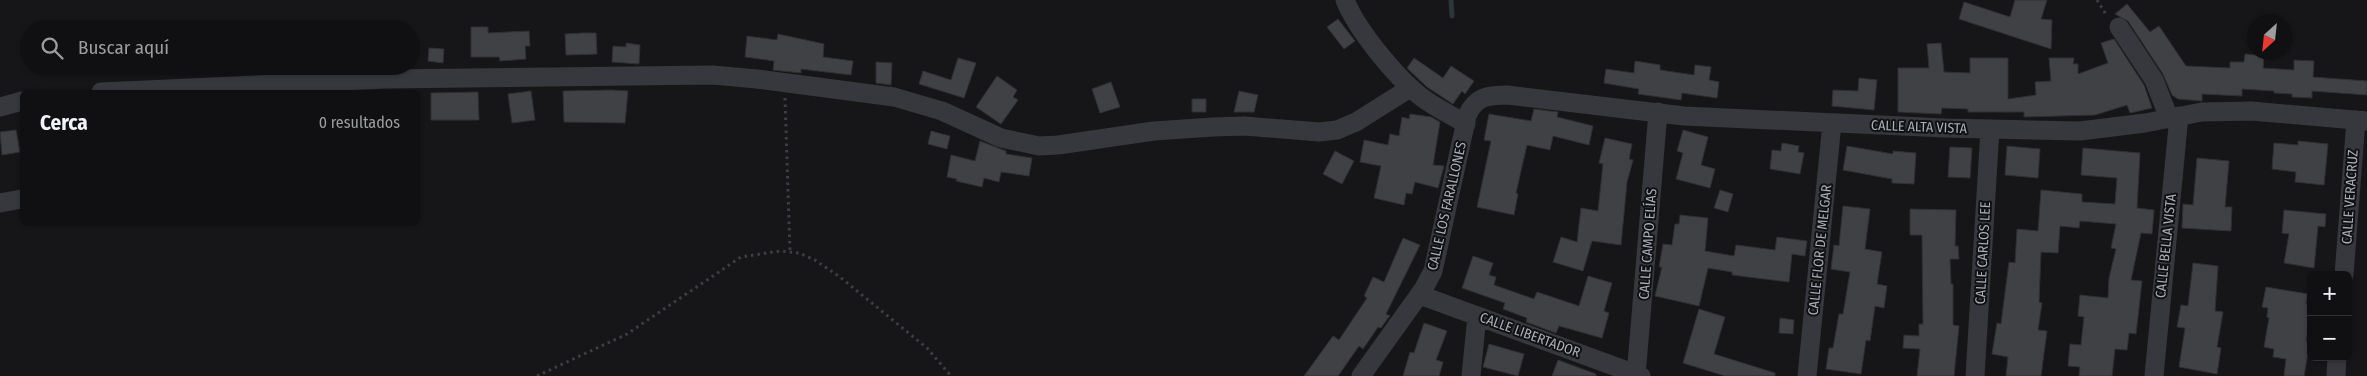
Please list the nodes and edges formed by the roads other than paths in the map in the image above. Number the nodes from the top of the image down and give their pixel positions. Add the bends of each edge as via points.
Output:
1 (1345, 0) edge
2 (2119, 27) dead end
3 (1410, 88) junction
4 (207, 90) edge
5 (20, 102) edge
6 (1473, 104) joint
7 (0, 107) edge
8 (1658, 112) junction
9 (2174, 117) junction
10 (2361, 120) edge
11 (1832, 123) junction
12 (1466, 124) junction
13 (1990, 129) junction
14 (20, 199) edge
15 (0, 202) edge
16 (2344, 271) edge
17 (1420, 295) junction
18 (1477, 316) junction
19 (2337, 361) edge
20 (1361, 376) edge
21 (1472, 376) edge
22 (1638, 376) edge
23 (1807, 376) edge
24 (1975, 376) edge
25 (2154, 376) edge
26 (2336, 376) edge

1 - 3 street via 1356,21
2 - 9 street
3 - 4 street via 1356,122 1337,130 1319,132 1213,126 1040,146 1000,138 942,110 894,97 713,76 386,79
3 - 12 street
5 - 7 street
6 - 8 street, CALLE ALTA VISTA via 1486,96 1507,95
6 - 12 street, CALLE LOS FARALLONES
8 - 11 street, CALLE ALTA VISTA
8 - 22 street, CALLE CAMPO ELÍAS
9 - 10 street, CALLE ALTA VISTA via 2202,112 2251,111
9 - 13 street, CALLE ALTA VISTA via 2080,131
9 - 25 street, CALLE BELLA VISTA
10 - 16 street, CALLE VERACRUZ
11 - 13 street, CALLE ALTA VISTA
11 - 23 street, CALLE FLOR DE MELGAR
12 - 17 street, CALLE LOS FARALLONES via 1438,254
13 - 24 street, CALLE CARLOS LEE
14 - 15 street
17 - 18 street, CALLE LIBERTADOR
17 - 20 street, CALLE LOS FARALLONES
18 - 21 street
18 - 22 street, CALLE LIBERTADOR
19 - 26 street

